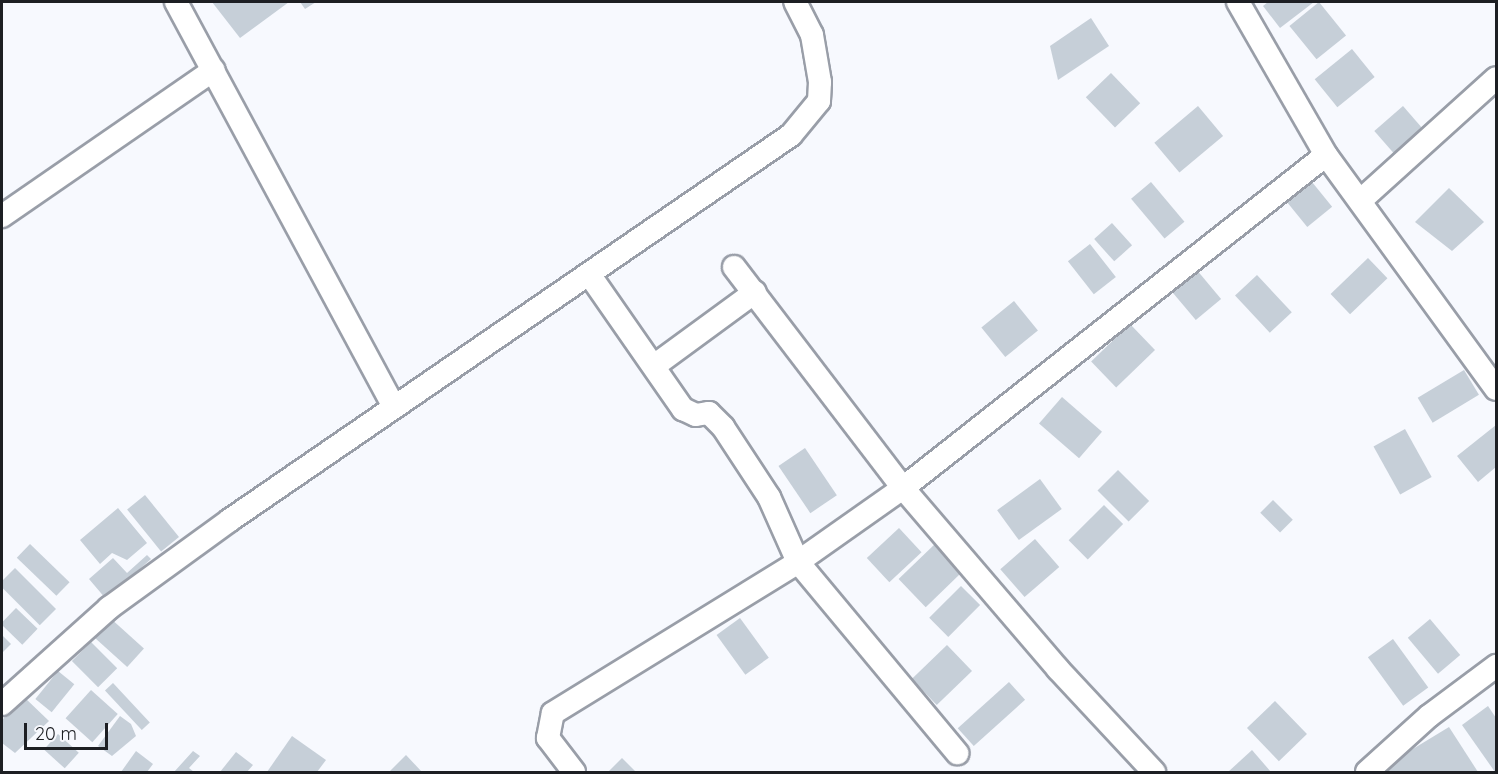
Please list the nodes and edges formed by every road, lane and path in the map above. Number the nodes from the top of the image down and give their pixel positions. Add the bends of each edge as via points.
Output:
1 (176, 2) edge
2 (795, 2) edge
3 (1238, 2) edge
4 (214, 70) junction
5 (1497, 78) edge
6 (1326, 155) junction
7 (1360, 201) junction
8 (2, 216) edge
9 (734, 267) dead end
10 (588, 274) junction
11 (755, 292) junction
12 (654, 366) junction
13 (1497, 389) edge
14 (394, 407) junction
15 (903, 488) junction
16 (798, 562) junction
17 (1497, 666) edge
18 (2, 704) edge
19 (957, 753) dead end
20 (574, 772) edge
21 (1154, 772) edge
22 (1367, 772) edge

1 - 4 street
2 - 10 street via 819,62 819,101 810,116 791,135
3 - 6 street
4 - 8 street
4 - 14 street
5 - 7 street
6 - 7 street
6 - 15 street
7 - 13 street
9 - 11 street
10 - 12 street
10 - 14 street
11 - 12 street
11 - 15 street
12 - 16 street via 683,410 696,415 709,413 723,427 769,497
14 - 18 street via 109,608
15 - 16 street
15 - 21 street via 1058,669
16 - 19 street
16 - 20 street via 553,713 548,738
17 - 22 street via 1429,716

